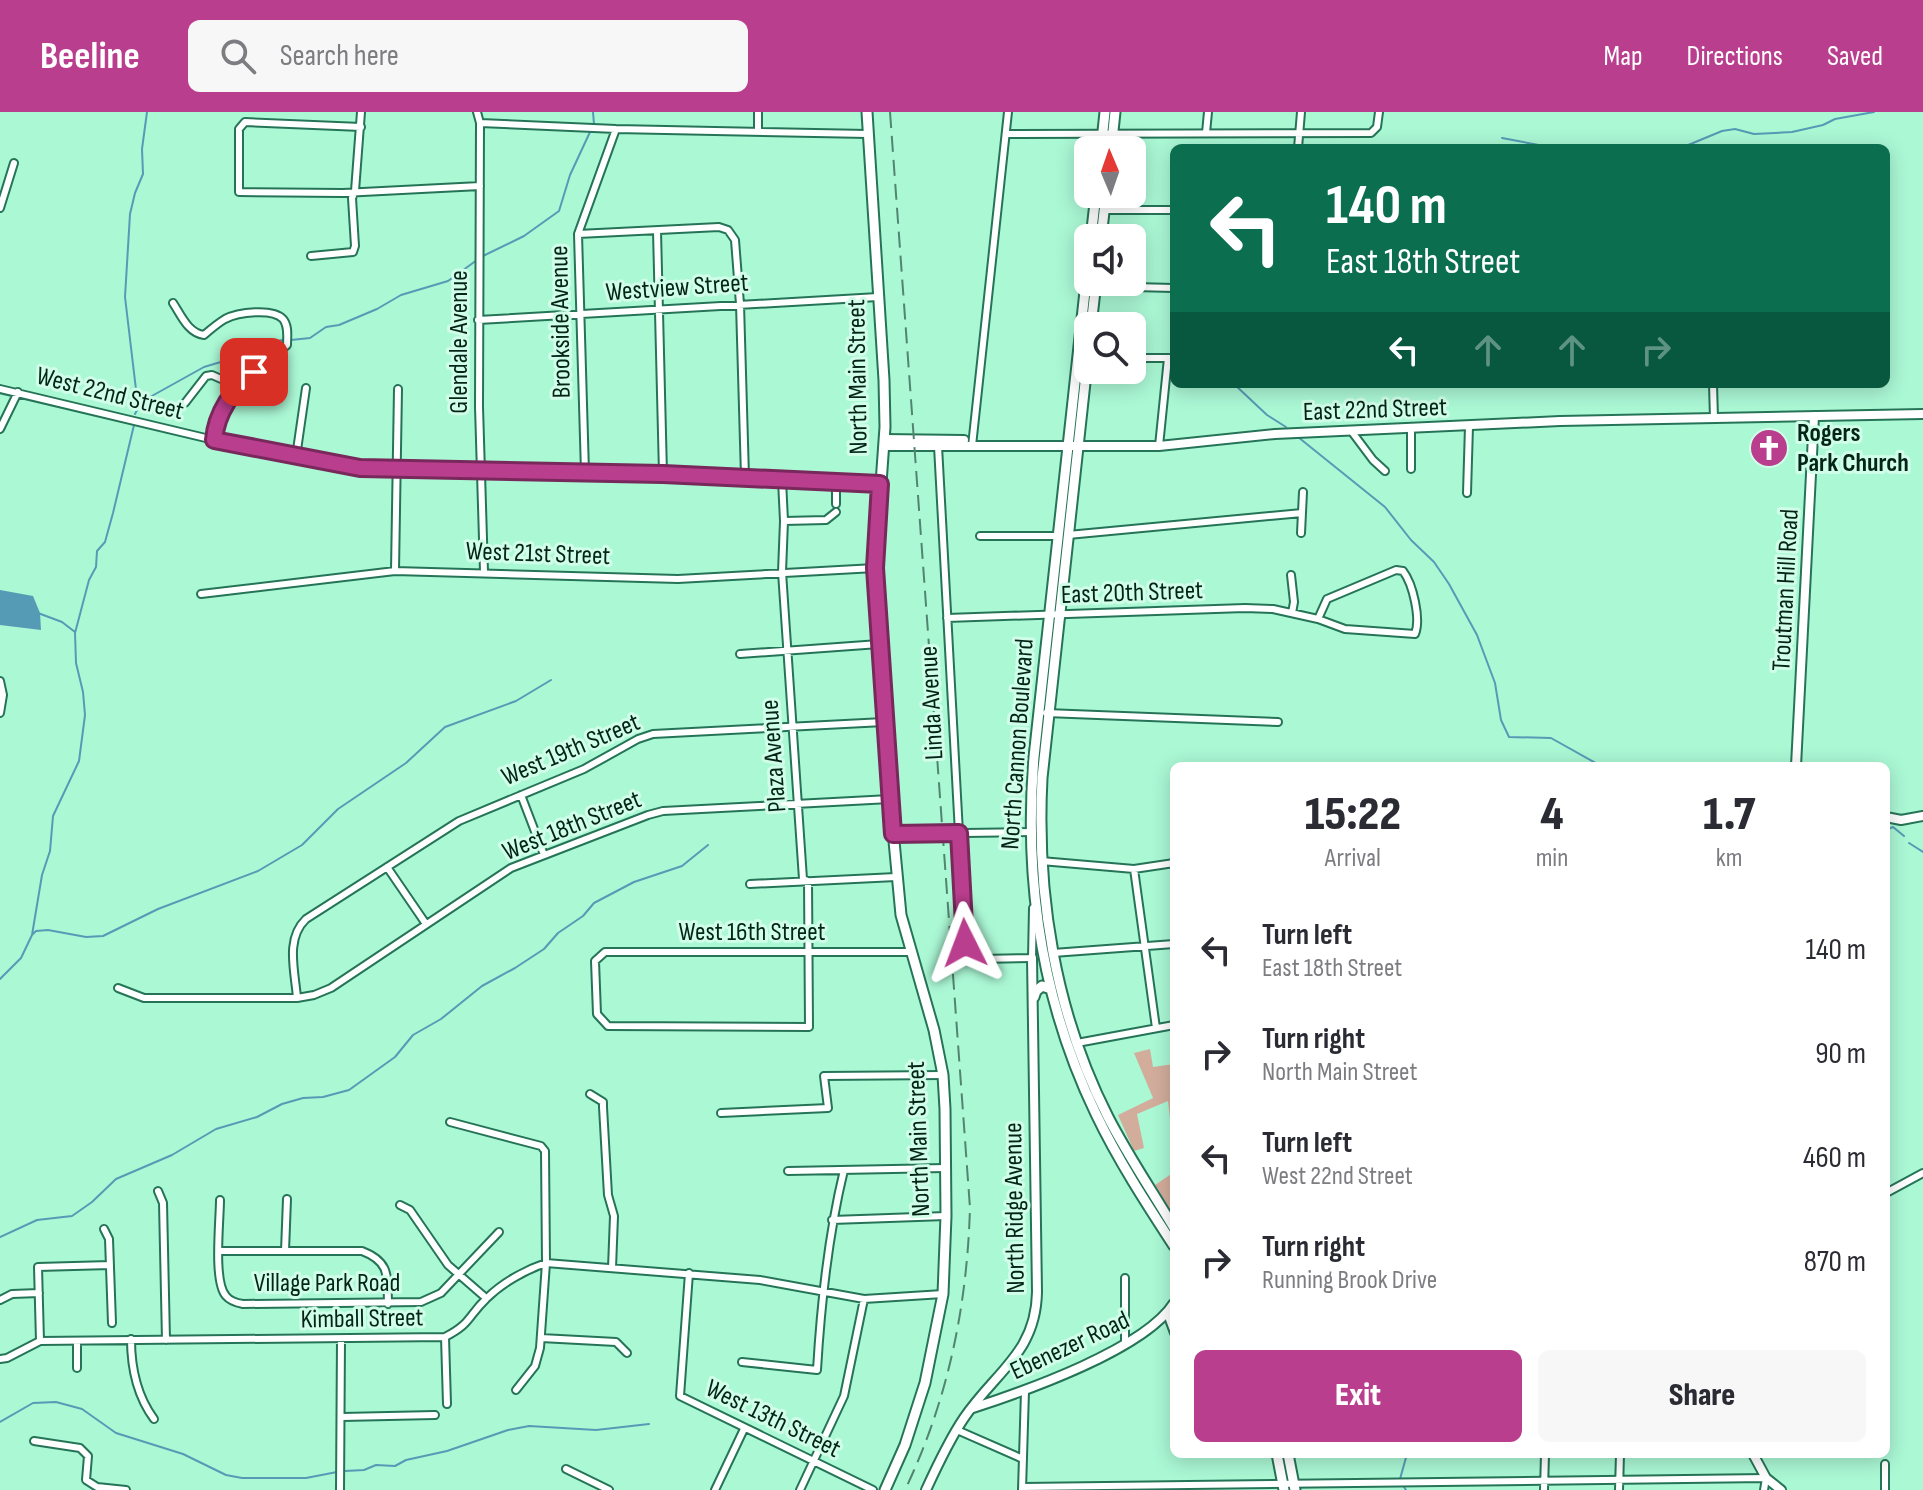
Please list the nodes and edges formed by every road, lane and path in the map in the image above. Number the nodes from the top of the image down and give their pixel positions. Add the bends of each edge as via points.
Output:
1 (361, 112) edge
2 (477, 112) edge
3 (758, 112) edge
4 (867, 112) edge
5 (1008, 112) edge
6 (1105, 112) edge
7 (1115, 112) edge
8 (1208, 112) edge
9 (1301, 112) edge
10 (1379, 112) edge
11 (480, 123) junction
12 (361, 127) junction
13 (616, 129) junction
14 (758, 132) junction
15 (1206, 133) junction
16 (1299, 133) junction
17 (868, 134) junction
18 (1007, 134) junction
19 (1108, 135) junction
20 (1298, 144) edge
21 (14, 163) dead end
22 (480, 186) junction
23 (355, 191) junction
24 (0, 208) edge
25 (1105, 210) joint
26 (1170, 210) edge
27 (1103, 224) edge
28 (657, 231) junction
29 (578, 234) junction
30 (311, 256) dead end
31 (1146, 287) edge
32 (1170, 288) edge
33 (1091, 296) edge
34 (878, 297) junction
35 (173, 303) dead end
36 (740, 304) junction
37 (659, 309) junction
38 (580, 315) junction
39 (478, 320) junction
40 (1146, 358) edge
41 (1170, 358) edge
42 (1170, 365) edge
43 (1083, 384) edge
44 (237, 386) junction
45 (306, 388) dead end
46 (1713, 388) edge
47 (0, 389) edge
48 (398, 389) dead end
49 (18, 392) junction
50 (185, 403) dead end
51 (1923, 414) edge
52 (1814, 416) junction
53 (1714, 419) junction
54 (1469, 426) junction
55 (0, 429) edge
56 (1411, 429) junction
57 (1352, 432) junction
58 (214, 440) junction
59 (884, 443) junction
60 (972, 443) junction
61 (938, 446) junction
62 (1073, 446) junction
63 (1159, 446) junction
64 (296, 457) junction
65 (397, 469) junction
66 (1411, 469) dead end
67 (482, 471) junction
68 (1385, 471) dead end
69 (585, 472) junction
70 (663, 474) junction
71 (745, 477) junction
72 (782, 480) junction
73 (836, 482) junction
74 (880, 484) junction
75 (1303, 492) dead end
76 (1467, 493) dead end
77 (1302, 513) junction
78 (784, 521) junction
79 (1301, 533) dead end
80 (980, 536) dead end
81 (1063, 536) junction
82 (875, 568) junction
83 (395, 571) junction
84 (484, 572) junction
85 (782, 572) junction
86 (1291, 575) dead end
87 (201, 594) dead end
88 (1292, 613) junction
89 (1054, 617) junction
90 (947, 618) junction
91 (1318, 619) junction
92 (879, 644) junction
93 (787, 650) junction
94 (740, 654) dead end
95 (0, 681) edge
96 (0, 713) edge
97 (1043, 713) junction
98 (884, 722) junction
99 (1278, 722) dead end
100 (793, 728) junction
101 (1796, 762) edge
102 (521, 795) junction
103 (890, 799) junction
104 (798, 804) junction
105 (1923, 816) edge
106 (1890, 818) edge
107 (1035, 832) junction
108 (959, 833) junction
109 (893, 834) junction
110 (544, 855) junction
111 (1041, 861) junction
112 (1170, 864) edge
113 (387, 867) junction
114 (1134, 869) junction
115 (896, 877) junction
116 (808, 881) junction
117 (750, 884) dead end
118 (1034, 893) junction
119 (426, 924) junction
120 (1170, 945) edge
121 (1145, 948) junction
122 (809, 952) junction
123 (912, 952) junction
124 (1053, 953) junction
125 (1032, 958) junction
126 (118, 988) dead end
127 (1051, 989) junction
128 (1034, 997) junction
129 (297, 998) junction
130 (1170, 1026) edge
131 (809, 1027) joint
132 (1156, 1028) junction
133 (1077, 1043) junction
134 (943, 1075) junction
135 (590, 1094) dead end
136 (721, 1113) dead end
137 (450, 1122) dead end
138 (945, 1168) junction
139 (844, 1170) junction
140 (788, 1171) dead end
141 (1923, 1173) edge
142 (158, 1191) dead end
143 (1890, 1191) edge
144 (287, 1199) dead end
145 (220, 1200) dead end
146 (400, 1205) dead end
147 (946, 1216) junction
148 (832, 1220) junction
149 (1170, 1221) edge
150 (104, 1229) dead end
151 (499, 1232) dead end
152 (1170, 1240) edge
153 (220, 1251) junction
154 (285, 1251) junction
155 (546, 1263) junction
156 (110, 1265) junction
157 (612, 1268) junction
158 (689, 1273) junction
159 (460, 1275) junction
160 (1125, 1278) dead end
161 (822, 1291) junction
162 (39, 1293) junction
163 (943, 1294) junction
164 (486, 1298) junction
165 (864, 1299) junction
166 (0, 1300) edge
167 (388, 1304) junction
168 (1170, 1309) edge
169 (1167, 1314) junction
170 (1170, 1322) edge
171 (112, 1323) dead end
172 (445, 1337) junction
173 (541, 1338) junction
174 (131, 1339) junction
175 (166, 1340) junction
176 (341, 1340) junction
177 (40, 1341) junction
178 (77, 1341) junction
179 (1125, 1343) junction
180 (627, 1353) dead end
181 (0, 1359) edge
182 (742, 1362) dead end
183 (77, 1368) dead end
184 (516, 1390) dead end
185 (1025, 1391) junction
186 (447, 1404) dead end
187 (972, 1408) junction
188 (435, 1415) dead end
189 (342, 1417) junction
190 (154, 1419) dead end
191 (744, 1429) junction
192 (957, 1430) junction
193 (34, 1441) dead end
194 (1278, 1458) edge
195 (1288, 1458) edge
196 (1545, 1458) edge
197 (1620, 1458) edge
198 (1755, 1458) edge
199 (1023, 1459) junction
200 (813, 1462) junction
201 (1885, 1464) dead end
202 (566, 1469) dead end
203 (1766, 1478) junction
204 (1619, 1481) junction
205 (1544, 1482) junction
206 (1350, 1487) edge
207 (1289, 1488) edge
208 (1022, 1489) edge
209 (120, 1490) edge
210 (126, 1490) edge
211 (340, 1490) edge
212 (609, 1490) edge
213 (715, 1490) edge
214 (800, 1490) edge
215 (873, 1490) edge
216 (885, 1490) edge
217 (926, 1490) edge
218 (1544, 1490) edge
219 (1619, 1490) edge
220 (1764, 1490) edge
221 (1781, 1490) edge
222 (1885, 1490) edge

1 - 12 street
2 - 11 street, Glendale Avenue
3 - 14 street
4 - 17 main road, North Main Street
5 - 18 street
6 - 19 main road
7 - 19 main road
8 - 15 street
9 - 16 street
10 - 16 street via 1371,133
11 - 13 street
11 - 22 street, Glendale Avenue
12 - 23 street
12 - 23 street via 245,122 239,129 239,192
13 - 14 street
13 - 29 street, Brookside Avenue
14 - 17 street
15 - 16 street
15 - 19 street
16 - 20 street
17 - 34 main road, North Main Street
18 - 19 street
18 - 60 street
21 - 24 street
22 - 23 street
22 - 39 street, Glendale Avenue
23 - 30 street via 353,252
25 - 26 street
25 - 27 main road
28 - 29 street
28 - 36 street via 728,230 735,240
28 - 37 street
29 - 38 street, Brookside Avenue
31 - 32 street
33 - 62 main road, North Cannon Boulevard
34 - 36 street, Westview Street
34 - 59 main road, North Main Street
35 - 44 street via 197,334 236,315 274,313 283,319 287,345
36 - 37 street, Westview Street
36 - 71 street
37 - 38 street, Westview Street
37 - 70 street
38 - 39 street, Westview Street
38 - 69 street, Brookside Avenue
39 - 67 street, Glendale Avenue
40 - 41 street
42 - 63 street
43 - 62 main road, North Cannon Boulevard
44 - 50 street via 206,376
44 - 58 street
45 - 64 street
46 - 53 street
47 - 49 street, West 22nd Street
48 - 65 street
49 - 55 street
49 - 58 street, West 22nd Street
51 - 52 street, East 22nd Street
52 - 53 street, East 22nd Street
52 - 101 street, Troutman Hill Road
53 - 54 street, East 22nd Street
54 - 56 street, East 22nd Street
54 - 76 street
56 - 57 street, East 22nd Street
56 - 66 street
57 - 63 street, East 22nd Street
57 - 68 street
58 - 64 street, West 22nd Street
59 - 60 street, East 22nd Street
59 - 61 street, East 22nd Street
59 - 74 main road, North Main Street
60 - 61 street, East 22nd Street
60 - 62 street, East 22nd Street
61 - 90 street, Linda Avenue
62 - 63 street, East 22nd Street
62 - 81 main road, North Cannon Boulevard
64 - 65 street, West 22nd Street
65 - 67 street, West 22nd Street
65 - 83 street
67 - 69 street, West 22nd Street
67 - 84 street, Glendale Avenue
69 - 70 street, West 22nd Street
70 - 71 street, West 22nd Street
71 - 72 street, West 22nd Street
72 - 73 street, West 22nd Street
72 - 78 street, Plaza Avenue
73 - 74 street, West 22nd Street
73 - 78 street via 836,508 826,520
74 - 82 main road, North Main Street
75 - 77 street
77 - 79 street
77 - 81 street
78 - 85 street, Plaza Avenue
80 - 81 street
81 - 89 main road, North Cannon Boulevard
82 - 85 street, West 21st Street
82 - 92 main road, North Main Street
83 - 84 street, West 21st Street
83 - 87 street, West 21st Street
84 - 85 street, West 21st Street via 678,579
85 - 93 street, Plaza Avenue
86 - 88 street
88 - 89 street, East 20th Street via 1245,608
88 - 91 street, East 20th Street
89 - 90 street, East 20th Street
89 - 97 main road, North Cannon Boulevard
90 - 108 street, Linda Avenue
91 - 91 street, East 20th Street via 1327,599 1396,570 1408,577 1417,630 1405,635 1345,629
92 - 93 street
92 - 98 main road, North Main Street
93 - 94 street
93 - 100 street, Plaza Avenue
95 - 96 street
97 - 99 street
97 - 107 main road, North Cannon Boulevard
98 - 100 street, West 19th Street
98 - 103 main road, North Main Street
100 - 102 street, West 19th Street via 653,734
100 - 104 street, Plaza Avenue
102 - 110 street
102 - 113 street, West 19th Street via 459,821
103 - 104 street, West 18th Street
103 - 109 main road, North Main Street
104 - 110 street, West 18th Street via 663,811
104 - 116 street, Plaza Avenue via 803,879
105 - 106 street
107 - 108 street
107 - 111 main road, North Cannon Boulevard
107 - 118 main road, North Cannon Boulevard
108 - 109 street
108 - 125 street, Linda Avenue via 965,943 972,956
109 - 115 main road, North Main Street
110 - 119 street, West 18th Street via 511,868
111 - 114 street
111 - 124 main road, North Cannon Boulevard
112 - 114 street
113 - 119 street
113 - 129 street, West 19th Street via 298,927 293,948
114 - 121 street
115 - 116 street
115 - 123 main road, North Main Street
116 - 117 street
116 - 122 street, Plaza Avenue
118 - 125 street, North Ridge Avenue
118 - 127 main road, North Cannon Boulevard
119 - 129 street, West 18th Street via 331,988
120 - 121 street
121 - 124 street
121 - 132 street
122 - 123 street, West 16th Street
122 - 131 street, Plaza Avenue
122 - 131 street, West 16th Street via 605,952 595,961 597,1014 608,1026
123 - 134 main road, North Main Street
124 - 133 main road, North Cannon Boulevard
125 - 128 street, North Ridge Avenue
126 - 129 street, West 18th Street via 144,998
127 - 128 main road via 1042,986
127 - 152 main road, North Cannon Boulevard via 1097,1117
128 - 187 street, North Ridge Avenue via 1037,1308 1025,1345
130 - 132 street
132 - 133 street
133 - 149 main road, North Cannon Boulevard via 1108,1117
134 - 136 street via 824,1076 828,1108
134 - 138 main road, North Main Street
135 - 157 street via 603,1102 614,1216
137 - 155 street via 544,1147
138 - 139 street
138 - 147 main road, North Main Street
139 - 140 street
139 - 148 street
141 - 143 street
142 - 175 street via 163,1203
144 - 154 street
145 - 153 street, Village Park Road
146 - 159 street via 410,1210
147 - 148 street
147 - 163 main road, North Main Street
148 - 161 street
150 - 156 street
151 - 159 street, Village Park Road
153 - 154 street
153 - 167 street, Village Park Road via 222,1289 235,1302
154 - 167 street via 362,1251 376,1257 386,1273
155 - 157 street
155 - 164 street, Kimball Street
155 - 173 street
156 - 162 street via 38,1267
156 - 171 street
157 - 158 street
158 - 161 street
158 - 191 street, West 13th Street via 680,1396
159 - 164 street
159 - 167 street, Village Park Road via 421,1302
160 - 179 street
161 - 165 street
161 - 182 street via 817,1370
162 - 166 street
162 - 177 street
163 - 165 street
163 - 216 main road, North Main Street via 925,1383
164 - 172 street, Kimball Street via 463,1328
165 - 200 street via 844,1396
168 - 169 street, Ebenezer Road
169 - 170 street
169 - 179 street, Ebenezer Road via 1151,1330
172 - 176 street, Kimball Street
172 - 186 street
173 - 180 street via 616,1342
173 - 184 street via 535,1366
174 - 175 street, Kimball Street
174 - 178 street, Kimball Street
174 - 190 street via 131,1362 143,1405
175 - 176 street, Kimball Street
176 - 189 street
177 - 178 street, Kimball Street
177 - 181 street
178 - 183 street
179 - 185 street, Ebenezer Road
185 - 187 street, Ebenezer Road
185 - 199 street
187 - 192 street, North Ridge Avenue
188 - 189 street
189 - 211 street
191 - 200 street, West 13th Street
191 - 213 street
192 - 199 street
192 - 217 street, North Ridge Avenue
193 - 209 street via 80,1448 88,1456 86,1480
194 - 207 main road
195 - 207 main road
196 - 205 street
197 - 204 street
198 - 203 street
199 - 208 street
200 - 214 street
200 - 215 street, West 13th Street
201 - 222 street
202 - 212 street
203 - 204 street
203 - 220 street
203 - 221 street
204 - 205 street
204 - 219 street
205 - 206 street
205 - 218 street
206 - 207 street
207 - 208 street
209 - 210 street

